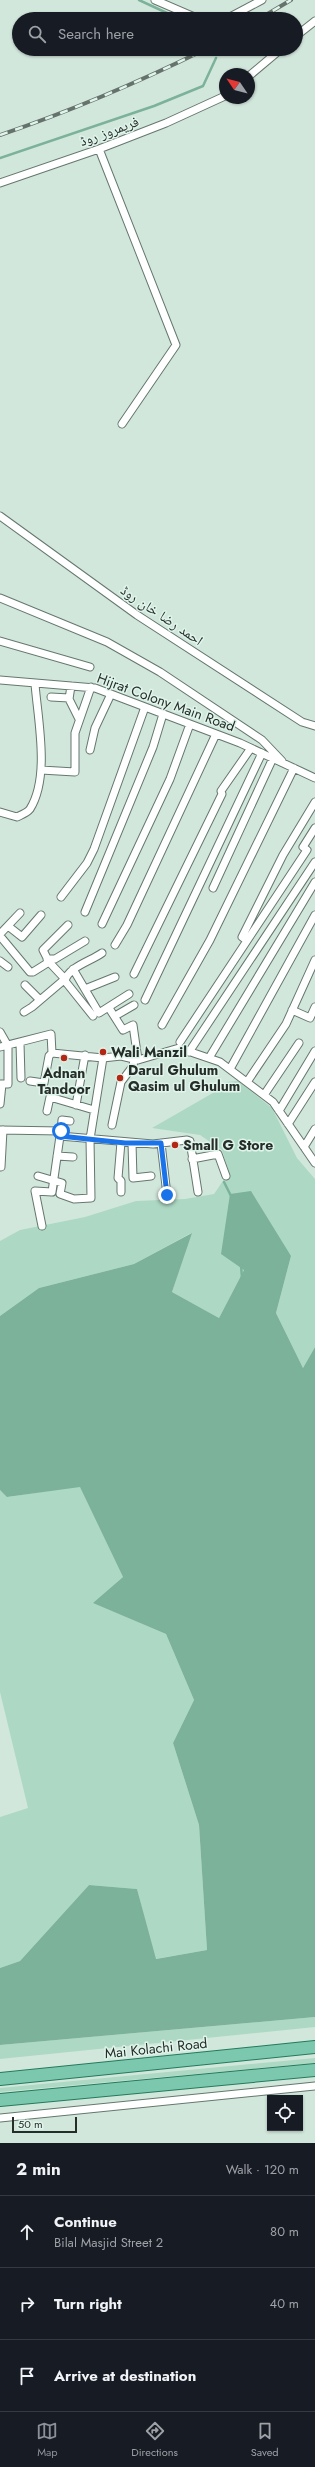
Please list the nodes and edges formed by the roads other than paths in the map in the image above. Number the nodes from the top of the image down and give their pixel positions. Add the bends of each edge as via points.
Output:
1 (155, 0) edge
2 (262, 0) edge
3 (183, 12) edge
4 (239, 12) edge
5 (315, 20) edge
6 (303, 30) edge
7 (273, 56) edge
8 (255, 71) edge
9 (219, 99) edge
10 (99, 149) junction
11 (0, 183) edge
12 (122, 424) dead end
13 (0, 516) edge
14 (0, 598) edge
15 (0, 641) edge
16 (90, 666) dead end
17 (0, 680) edge
18 (35, 684) junction
19 (71, 686) junction
20 (91, 687) junction
21 (111, 694) junction
22 (51, 697) dead end
23 (69, 698) junction
24 (145, 707) junction
25 (163, 714) junction
26 (79, 719) junction
27 (190, 724) junction
28 (315, 726) edge
29 (216, 734) junction
30 (251, 748) junction
31 (90, 750) dead end
32 (262, 754) junction
33 (273, 758) junction
34 (285, 764) junction
35 (294, 768) junction
36 (41, 770) junction
37 (315, 778) edge
38 (315, 802) edge
39 (0, 812) edge
40 (315, 828) edge
41 (315, 862) edge
42 (315, 882) edge
43 (213, 888) dead end
44 (60, 897) dead end
45 (85, 912) dead end
46 (20, 913) dead end
47 (41, 915) dead end
48 (315, 915) edge
49 (68, 924) dead end
50 (102, 924) dead end
51 (3, 929) edge
52 (246, 940) junction
53 (85, 941) dead end
54 (115, 945) dead end
55 (102, 953) dead end
56 (48, 960) junction
57 (315, 960) edge
58 (0, 961) edge
59 (8, 967) dead end
60 (73, 969) junction
61 (134, 974) dead end
62 (115, 977) dead end
63 (66, 979) junction
64 (25, 985) dead end
65 (85, 988) junction
66 (129, 994) dead end
67 (40, 1000) junction
68 (145, 1000) dead end
69 (134, 1005) dead end
70 (315, 1007) edge
71 (109, 1008) junction
72 (292, 1010) junction
73 (24, 1012) dead end
74 (92, 1016) dead end
75 (115, 1016) junction
76 (162, 1025) dead end
77 (0, 1032) edge
78 (20, 1043) junction
79 (298, 1044) dead end
80 (178, 1045) junction
81 (8, 1046) junction
82 (0, 1047) edge
83 (190, 1052) junction
84 (315, 1052) edge
85 (52, 1053) junction
86 (85, 1055) junction
87 (103, 1058) junction
88 (209, 1058) junction
89 (137, 1059) junction
90 (230, 1069) junction
91 (22, 1078) dead end
92 (30, 1081) dead end
93 (247, 1082) junction
94 (315, 1082) edge
95 (1, 1084) edge
96 (264, 1095) junction
97 (0, 1104) edge
98 (76, 1104) junction
99 (94, 1110) junction
100 (47, 1111) dead end
101 (279, 1111) junction
102 (70, 1121) dead end
103 (288, 1124) junction
104 (112, 1125) dead end
105 (315, 1129) edge
106 (1, 1130) edge
107 (60, 1134) junction
108 (90, 1139) junction
109 (120, 1142) junction
110 (132, 1143) junction
111 (161, 1143) junction
112 (304, 1147) junction
113 (57, 1156) junction
114 (73, 1157) dead end
115 (192, 1159) junction
116 (315, 1163) edge
117 (1, 1167) edge
118 (38, 1176) dead end
119 (151, 1176) dead end
120 (226, 1176) dead end
121 (54, 1180) junction
122 (121, 1192) dead end
123 (198, 1192) dead end
124 (167, 1195) dead end
125 (42, 1226) dead end
126 (315, 2047) edge
127 (315, 2070) edge
128 (0, 2080) edge
129 (315, 2086) edge
130 (0, 2100) edge
131 (0, 2118) edge

1 - 3 street
2 - 4 street
5 - 6 street
7 - 8 street
9 - 10 street, فریمروز روڈ
10 - 11 street, فریمروز روڈ
10 - 12 street via 176,345
13 - 28 street, احمد رضا خان روڈ via 137,615 302,722
14 - 34 street via 107,642 160,672 262,740
15 - 16 street
17 - 18 street, Hijrat Colony Main Road
18 - 19 street, Hijrat Colony Main Road
18 - 36 street
19 - 20 street, Hijrat Colony Main Road
19 - 23 street
20 - 21 street, Hijrat Colony Main Road
20 - 26 street
21 - 24 street, Hijrat Colony Main Road
21 - 31 street via 95,728
22 - 23 street
23 - 26 street
24 - 25 street, Hijrat Colony Main Road
24 - 44 street via 94,849 87,863
25 - 27 street, Hijrat Colony Main Road
25 - 45 street via 153,746
26 - 36 street via 75,733 75,772
27 - 29 street, Hijrat Colony Main Road
27 - 50 street via 170,779
29 - 30 street, Hijrat Colony Main Road
29 - 54 street
30 - 32 street, Hijrat Colony Main Road
30 - 61 street via 221,791 222,794
32 - 33 street, Hijrat Colony Main Road
32 - 68 street
33 - 34 street, Hijrat Colony Main Road
33 - 43 street
34 - 35 street, Hijrat Colony Main Road
35 - 37 street, Hijrat Colony Main Road
35 - 76 street via 210,940
36 - 39 street via 38,788 29,810 17,817
38 - 52 street via 273,875 242,937
40 - 52 street via 303,847 307,850
41 - 83 street
42 - 88 street
46 - 51 street
47 - 51 street via 22,937
48 - 90 street
49 - 56 street via 43,950
51 - 56 street via 30,972
52 - 80 street
53 - 56 street via 55,959
55 - 60 street
56 - 63 street
57 - 72 street
58 - 59 street
60 - 63 street via 66,975
60 - 65 street
62 - 65 street
63 - 67 street
63 - 74 street
64 - 67 street
65 - 71 street via 99,1013
66 - 71 street
67 - 73 street
69 - 75 street
70 - 72 street via 310,1018
71 - 75 street
72 - 93 street via 286,1024
75 - 89 street via 123,1030 133,1025
77 - 81 street
78 - 81 street
78 - 85 street via 51,1034
78 - 91 street
79 - 96 street
80 - 83 street
80 - 89 street
81 - 82 street
81 - 95 street via 8,1084
83 - 88 street
84 - 101 street
85 - 86 street
85 - 92 street via 49,1056 44,1083
86 - 87 street
86 - 98 street
87 - 89 street via 121,1056
87 - 99 street
88 - 90 street
89 - 104 street via 121,1082
90 - 93 street
93 - 96 street
94 - 103 street
95 - 97 street
96 - 101 street
98 - 99 street
98 - 100 street via 50,1097
99 - 108 street
101 - 103 street
102 - 107 street via 62,1120
103 - 112 street
105 - 112 street
106 - 107 street
106 - 117 street
107 - 108 street
107 - 113 street
108 - 109 street
108 - 121 street via 91,1198 74,1199 60,1194 62,1183
109 - 110 street
109 - 122 street via 118,1180 121,1181
110 - 111 street
110 - 119 street via 133,1178
111 - 115 street via 190,1141
111 - 124 street
112 - 116 street
113 - 114 street
113 - 121 street
115 - 120 street via 218,1154
115 - 123 street
118 - 121 street
121 - 125 street via 52,1192 36,1190
126 - 128 main road, Mai Kolachi Road
127 - 130 main road
129 - 131 street

